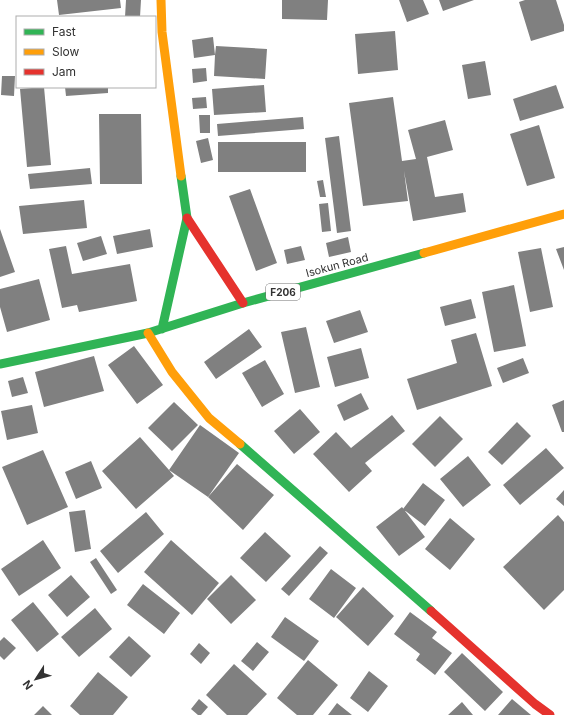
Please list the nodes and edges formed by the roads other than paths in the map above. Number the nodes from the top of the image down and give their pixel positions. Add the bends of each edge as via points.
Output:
1 (161, 0) edge
2 (564, 214) edge
3 (186, 218) junction
4 (243, 303) junction
5 (162, 328) junction
6 (148, 333) junction
7 (0, 364) edge
8 (550, 715) edge

1 - 3 street via 162,32
2 - 4 street, Isokun Road / F206
3 - 4 street
3 - 5 street
4 - 5 street, Isokun Road / F206
5 - 6 street, Isokun Road / F206
6 - 7 street, Isokun Road / F206
6 - 8 street via 172,372 209,418 318,510

